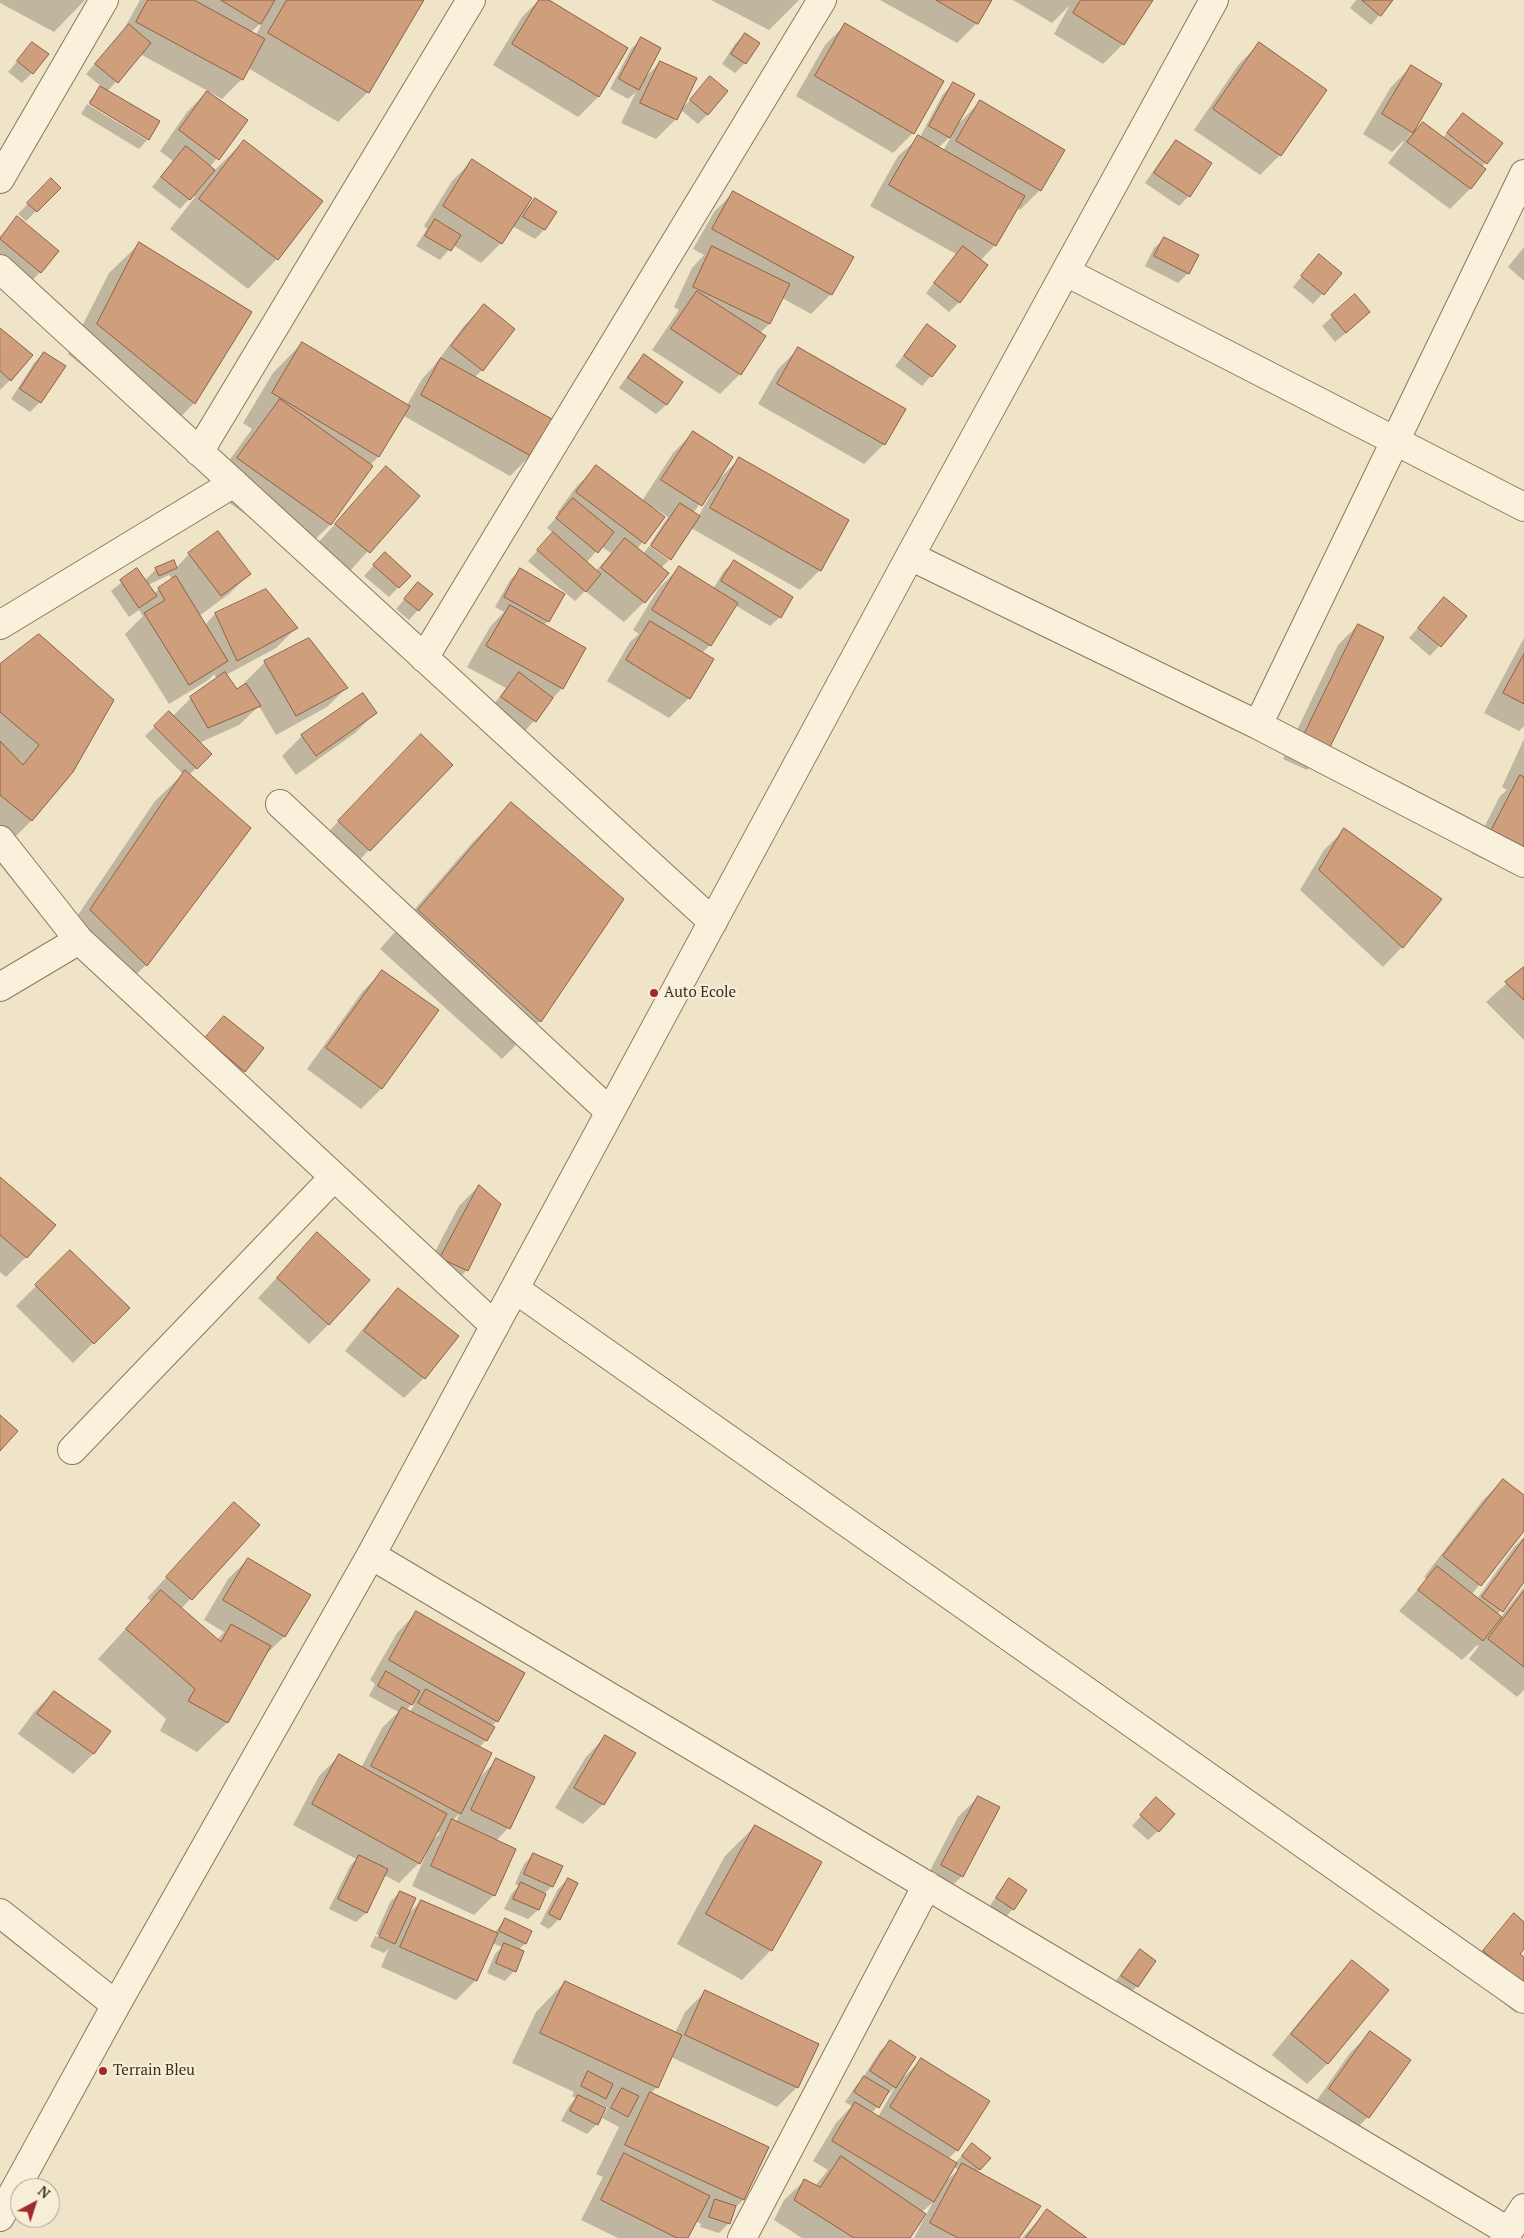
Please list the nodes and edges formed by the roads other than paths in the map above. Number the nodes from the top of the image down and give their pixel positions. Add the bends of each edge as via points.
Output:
1 (104, 0) edge
2 (471, 0) edge
3 (822, 0) edge
4 (1214, 0) edge
5 (1524, 174) edge
6 (0, 179) edge
7 (1066, 272) junction
8 (2, 275) edge
9 (1394, 440) junction
10 (199, 452) junction
11 (234, 483) junction
12 (1524, 507) edge
13 (910, 556) junction
14 (0, 625) edge
15 (424, 658) junction
16 (1258, 725) junction
17 (280, 804) dead end
18 (0, 840) edge
19 (1524, 863) edge
20 (713, 922) junction
21 (79, 940) junction
22 (0, 987) edge
23 (610, 1112) junction
24 (334, 1176) junction
25 (515, 1289) junction
26 (495, 1326) junction
27 (72, 1450) dead end
28 (371, 1555) junction
29 (927, 1885) junction
30 (0, 1913) edge
31 (1524, 1999) edge
32 (116, 2005) junction
33 (1524, 2208) edge
34 (0, 2217) edge
35 (1506, 2235) edge
36 (742, 2238) edge

1 - 6 street
2 - 10 street
3 - 15 street
4 - 7 street
5 - 9 street
7 - 9 street
7 - 13 street
8 - 10 street
9 - 12 street
9 - 16 street
10 - 11 street
11 - 14 street
11 - 15 street
13 - 16 street
13 - 20 street
15 - 20 street
16 - 19 street
17 - 23 street
18 - 21 street
20 - 23 street
21 - 22 street
21 - 24 street
23 - 25 street
24 - 26 street
24 - 27 street
25 - 26 street
25 - 31 street
26 - 28 street
28 - 29 street
28 - 32 street
29 - 35 street
29 - 36 street
30 - 32 street
32 - 34 street
33 - 35 street

